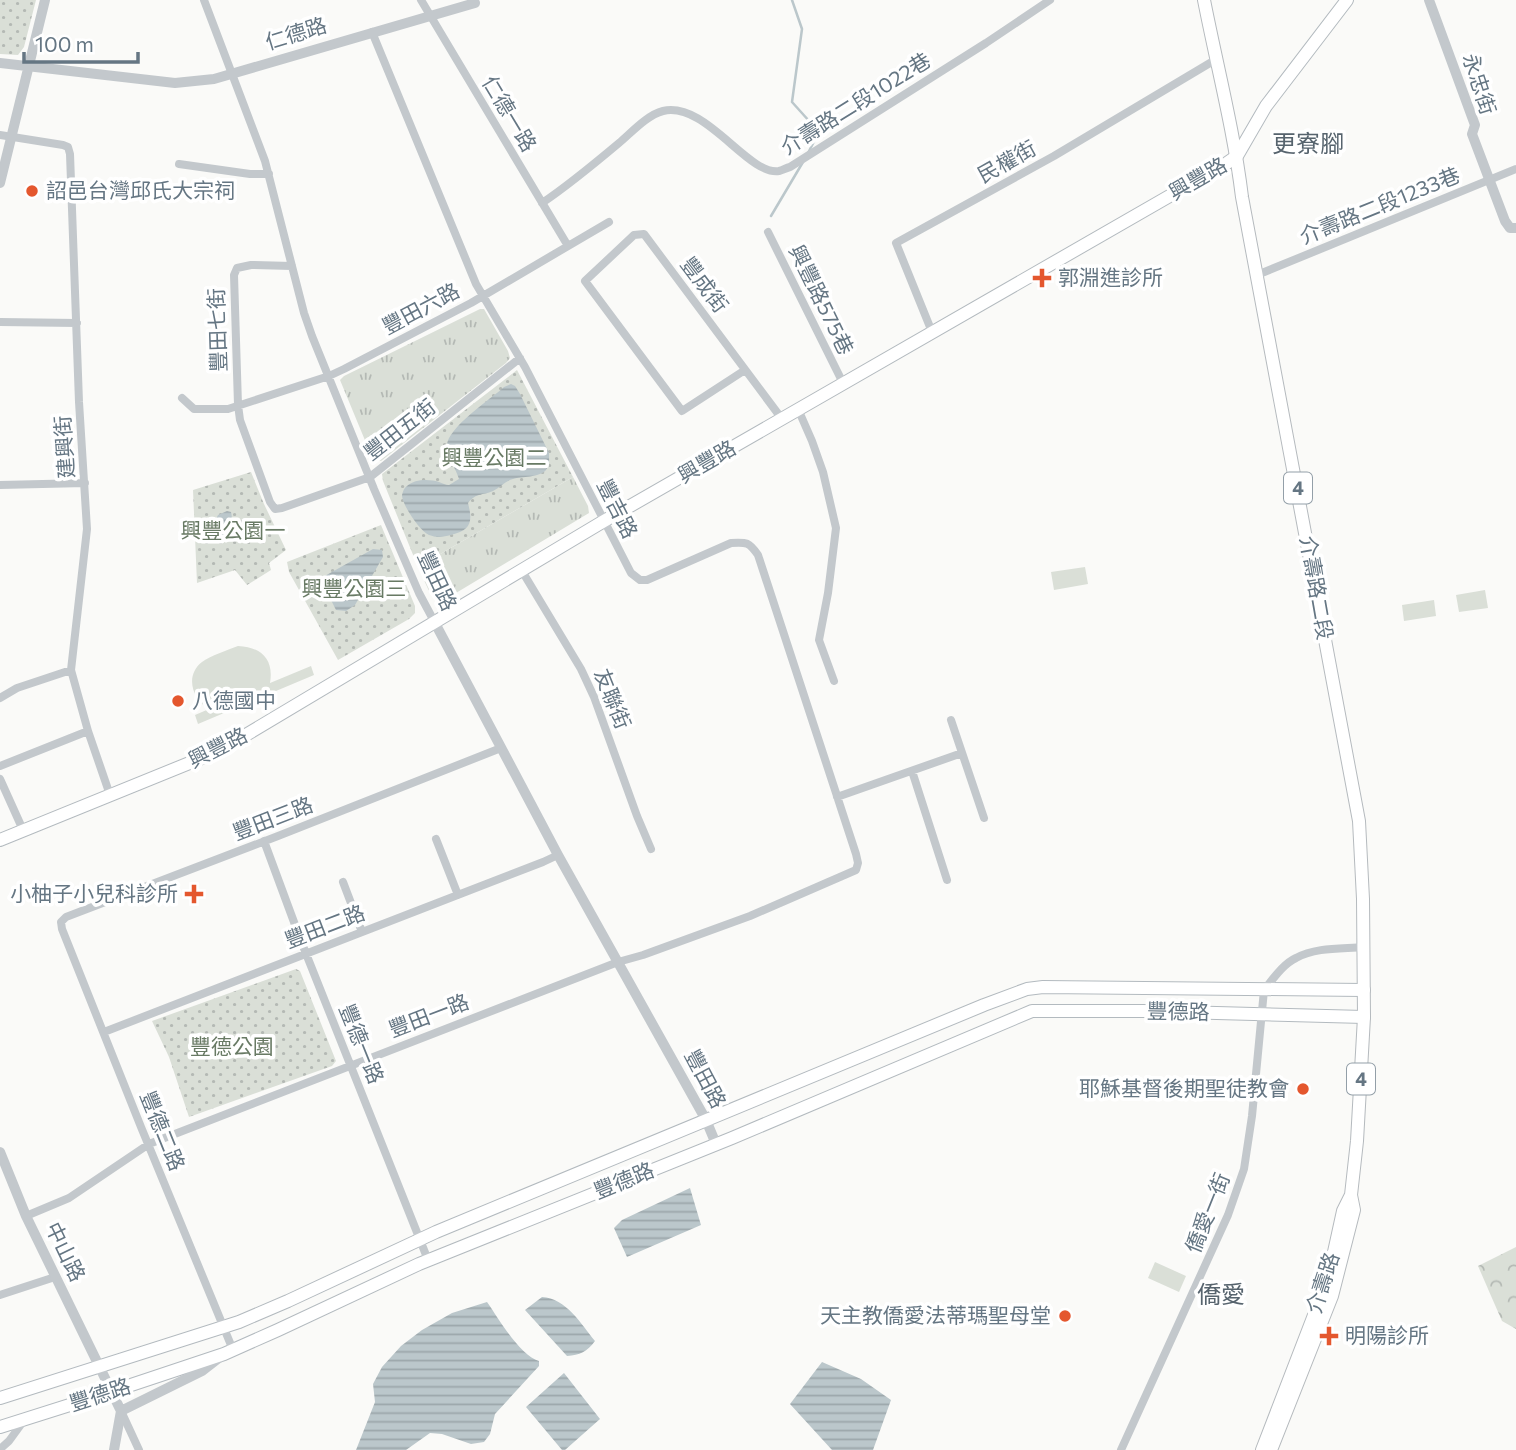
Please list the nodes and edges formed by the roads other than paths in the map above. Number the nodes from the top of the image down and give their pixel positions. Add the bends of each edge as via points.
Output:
1 (45, 0) edge
2 (204, 0) edge
3 (421, 0) edge
4 (1050, 0) edge
5 (1204, 0) edge
6 (1347, 0) edge
7 (1429, 0) edge
8 (475, 3) dead end
9 (430, 16) junction
10 (372, 32) junction
11 (1215, 60) junction
12 (0, 63) edge
13 (28, 67) junction
14 (232, 74) junction
15 (0, 135) edge
16 (12, 137) junction
17 (1237, 156) junction
18 (179, 164) dead end
19 (1516, 169) edge
20 (269, 174) junction
21 (1490, 180) junction
22 (0, 183) edge
23 (542, 203) junction
24 (609, 222) dead end
25 (1516, 228) edge
26 (768, 232) dead end
27 (568, 246) junction
28 (292, 266) junction
29 (1257, 275) junction
30 (483, 296) junction
31 (0, 322) edge
32 (77, 323) junction
33 (932, 332) junction
34 (520, 358) junction
35 (745, 370) junction
36 (329, 376) junction
37 (843, 383) junction
38 (182, 398) dead end
39 (238, 405) junction
40 (798, 409) junction
41 (782, 419) junction
42 (370, 477) junction
43 (85, 483) junction
44 (0, 485) edge
45 (604, 521) junction
46 (522, 571) junction
47 (435, 623) junction
48 (71, 670) junction
49 (834, 681) dead end
50 (0, 698) edge
51 (951, 720) dead end
52 (88, 731) junction
53 (501, 748) junction
54 (962, 753) junction
55 (0, 766) edge
56 (912, 771) junction
57 (0, 779) edge
58 (110, 795) junction
59 (837, 797) junction
60 (984, 817) dead end
61 (23, 830) junction
62 (436, 839) dead end
63 (0, 840) edge
64 (264, 841) junction
65 (652, 849) dead end
66 (558, 855) junction
67 (856, 870) joint
68 (947, 880) dead end
69 (343, 882) dead end
70 (458, 895) junction
71 (62, 924) joint
72 (362, 932) junction
73 (1364, 947) junction
74 (306, 953) junction
75 (618, 962) junction
76 (1264, 990) junction
77 (1364, 990) junction
78 (1262, 1014) junction
79 (1364, 1017) junction
80 (104, 1032) junction
81 (351, 1065) junction
82 (706, 1120) junction
83 (1357, 1141) joint
84 (149, 1143) junction
85 (716, 1144) junction
86 (0, 1152) edge
87 (1351, 1195) junction
88 (26, 1216) junction
89 (420, 1239) junction
90 (428, 1260) junction
91 (55, 1277) junction
92 (0, 1295) edge
93 (224, 1327) junction
94 (229, 1352) junction
95 (100, 1367) junction
96 (112, 1391) junction
97 (0, 1398) edge
98 (121, 1411) junction
99 (26, 1418) junction
100 (0, 1427) edge
101 (0, 1448) edge
102 (114, 1450) edge
103 (139, 1450) edge
104 (1121, 1450) edge
105 (1262, 1450) edge
106 (1271, 1450) edge

1 - 13 street
2 - 14 street, 豐田路
3 - 9 street, 仁德一路
4 - 23 street, 介壽路二段1022巷 via 790,167 767,169 690,114 661,111
5 - 11 main road, 介壽路二段 / 4
6 - 17 main road, 興豐路 via 1266,106
7 - 21 street, 永忠街
8 - 9 street, 仁德路
9 - 10 street, 仁德路
9 - 23 street, 仁德一路
10 - 14 street, 仁德路
10 - 30 street, 豐吉路
11 - 17 main road, 介壽路二段 / 4
11 - 33 street, 民權街 via 896,243
12 - 13 street, 仁德路
13 - 14 street, 仁德路 via 175,83
13 - 16 street
14 - 20 street, 豐田路
15 - 16 street
16 - 22 street
16 - 32 street, 建興街 via 63,145 69,150
17 - 29 main road, 介壽路二段 / 4
17 - 33 main road, 興豐路
18 - 20 street
19 - 21 street, 介壽路二段1233巷
20 - 28 street, 豐田路
21 - 25 street, 永忠街 via 1507,225
21 - 29 street, 介壽路二段1233巷
23 - 27 street, 仁德一路
24 - 27 street, 豐田六路
26 - 37 street, 興豐路575巷
27 - 30 street, 豐田六路
28 - 36 street, 豐田路 via 304,313
28 - 39 street, 豐田七街 via 251,265 235,271
29 - 73 main road, 介壽路二段 / 4 via 1359,821
30 - 34 street, 豐吉路
30 - 36 street, 豐田六路
31 - 32 street
32 - 43 street, 建興街
33 - 37 main road, 興豐路
34 - 42 street, 豐田五街
34 - 45 street, 豐吉路
35 - 35 street, 豐成街 via 644,234 634,235 585,281 682,411
35 - 41 street, 豐成街
36 - 39 street, 豐田六路
36 - 42 street, 豐田路
37 - 40 main road, 興豐路
38 - 39 street, 豐田六路 via 194,409
39 - 42 street, 豐田五街 via 275,509
40 - 41 main road, 興豐路
40 - 49 street via 822,472 836,528 819,640
41 - 45 main road, 興豐路
42 - 47 street, 豐田路
43 - 44 street
43 - 48 street, 建興街 via 86,529
45 - 46 main road, 興豐路
45 - 59 street, 豐吉路 via 631,573 640,580 731,543 751,545
46 - 47 main road, 興豐路
46 - 65 street, 友聯街 via 581,668
47 - 53 street, 豐田路
47 - 58 main road, 興豐路 via 219,751
48 - 50 street
48 - 52 street, 建興街
51 - 54 street
52 - 55 street
52 - 58 street, 建興街
53 - 64 street, 豐田三路
53 - 66 street, 豐田路
54 - 56 street
54 - 60 street
56 - 59 street
56 - 68 street
57 - 61 street
58 - 61 main road, 興豐路
59 - 67 street, 豐吉路 via 856,854
61 - 63 main road, 興豐路
62 - 70 street
64 - 71 street, 豐田三路 via 66,917
64 - 74 street, 豐德一路
66 - 70 street, 豐田二路
66 - 75 street, 豐田路
67 - 75 street, 豐田一路 via 750,916
69 - 72 street
70 - 72 street, 豐田二路
71 - 80 street, 豐德二路
72 - 74 street, 豐田二路
73 - 76 street via 1295,958
73 - 77 main road, 介壽路二段 / 4
74 - 80 street, 豐田二路
74 - 81 street, 豐德一路
75 - 81 street, 豐田一路
75 - 82 street, 豐田路
76 - 77 main road, 豐德路
76 - 78 street
76 - 82 main road, 豐德路 via 1027,989
77 - 79 main road, 介壽路二段 / 4
78 - 79 main road, 豐德路
78 - 85 main road, 豐德路 via 1032,1010
78 - 104 street, 僑愛一街 via 1244,1168 1228,1215
79 - 83 main road, 介壽路二段 / 4
80 - 84 street, 豐德二路
81 - 84 street, 豐田一路
81 - 89 street, 豐德一路
82 - 85 street, 豐田路
82 - 89 main road, 豐德路
83 - 87 main road, 介壽路 / 4
84 - 88 street, 豐田一路 via 69,1198
84 - 93 street, 豐德二路
85 - 90 main road, 豐德路
86 - 88 street, 中山路
87 - 105 main road, 介壽路 / 4 via 1321,1297
87 - 106 main road, 介壽路 / 4 via 1354,1210 1332,1296
88 - 91 street, 中山路
89 - 90 street, 豐德一路
89 - 93 main road, 豐德路
90 - 94 main road, 豐德路
91 - 92 street
91 - 95 street, 中山路
93 - 94 street, 豐德二路
93 - 95 main road, 豐德路
94 - 96 main road, 豐德路
94 - 98 street via 202,1371
95 - 96 street, 中山路
95 - 97 main road, 豐德路
96 - 98 street, 中山路
96 - 99 main road, 豐德路
98 - 102 street
98 - 103 street
99 - 100 main road, 豐德路
99 - 101 street

